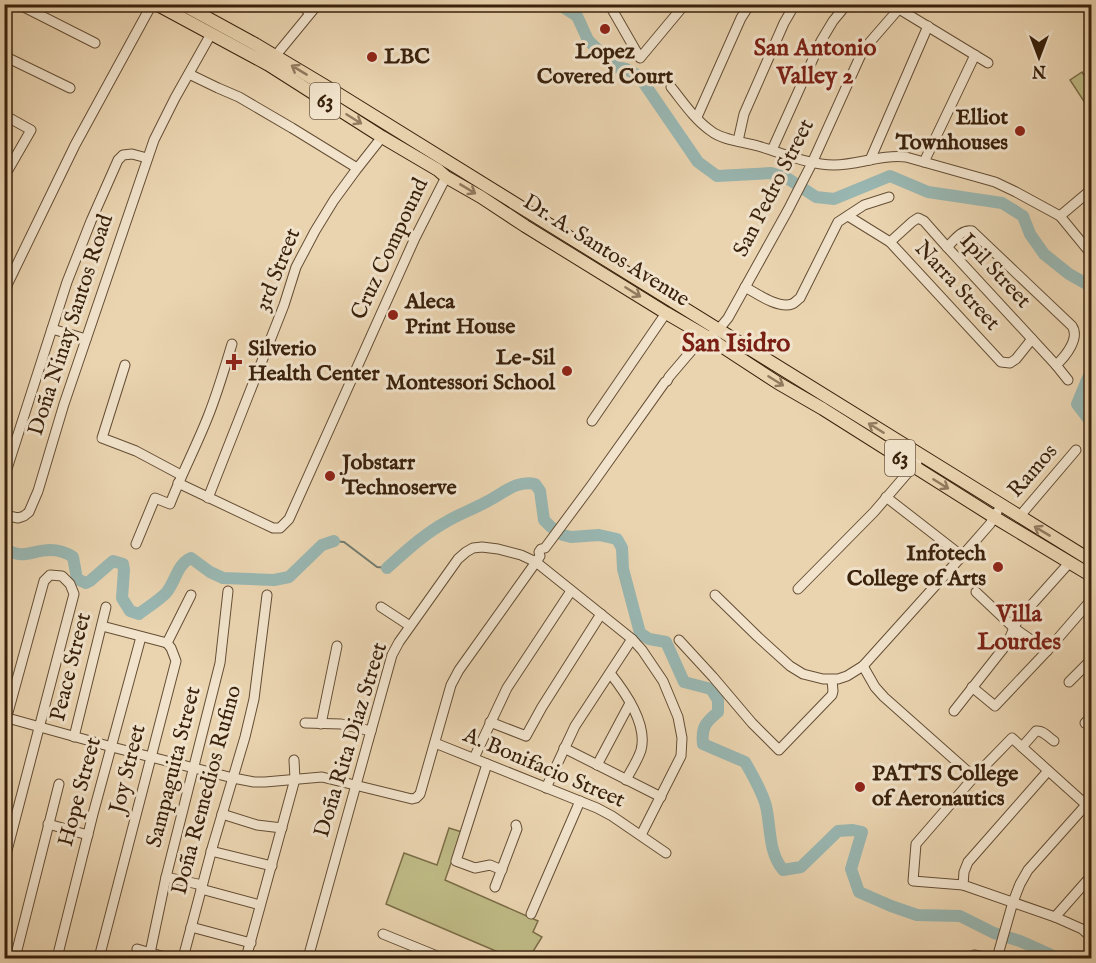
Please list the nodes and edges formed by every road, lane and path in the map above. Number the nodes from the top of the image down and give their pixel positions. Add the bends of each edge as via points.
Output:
1 (18, 4) edge
2 (154, 4) edge
3 (182, 4) edge
4 (300, 4) edge
5 (318, 4) edge
6 (609, 4) edge
7 (685, 4) edge
8 (750, 4) edge
9 (795, 4) edge
10 (847, 4) edge
11 (901, 7) edge
12 (310, 13) junction
13 (928, 26) junction
14 (211, 34) junction
15 (95, 43) dead end
16 (975, 55) junction
17 (4, 56) edge
18 (272, 60) junction
19 (988, 63) dead end
20 (189, 74) junction
21 (671, 87) dead end
22 (70, 88) dead end
23 (4, 116) edge
24 (697, 117) junction
25 (382, 137) junction
26 (738, 141) junction
27 (772, 150) junction
28 (147, 158) junction
29 (870, 160) junction
30 (924, 162) junction
31 (812, 163) junction
32 (357, 168) junction
33 (6, 169) edge
34 (443, 169) junction
35 (1092, 189) edge
36 (889, 196) dead end
37 (848, 216) junction
38 (1059, 216) junction
39 (890, 242) junction
40 (947, 247) junction
41 (1090, 248) edge
42 (745, 287) junction
43 (4, 296) edge
44 (666, 313) junction
45 (52, 329) junction
46 (719, 329) junction
47 (709, 338) junction
48 (86, 339) junction
49 (1032, 339) junction
50 (232, 344) dead end
51 (125, 365) dead end
52 (1056, 365) junction
53 (1068, 380) dead end
54 (592, 421) dead end
55 (1076, 450) dead end
56 (921, 456) junction
57 (913, 467) junction
58 (4, 478) edge
59 (180, 479) junction
60 (886, 497) junction
61 (208, 498) junction
62 (1002, 506) junction
63 (4, 515) edge
64 (994, 517) junction
65 (1019, 517) junction
66 (136, 544) dead end
67 (543, 552) junction
68 (962, 556) junction
69 (1092, 561) edge
70 (1070, 562) junction
71 (1092, 576) edge
72 (798, 590) dead end
73 (228, 591) dead end
74 (571, 591) junction
75 (976, 592) dead end
76 (191, 594) dead end
77 (267, 595) dead end
78 (715, 595) dead end
79 (1092, 599) edge
80 (381, 606) dead end
81 (106, 607) dead end
82 (601, 614) junction
83 (102, 626) junction
84 (410, 626) junction
85 (1014, 628) junction
86 (141, 637) junction
87 (632, 639) junction
88 (679, 640) dead end
89 (167, 643) junction
90 (337, 646) dead end
91 (1047, 651) junction
92 (1092, 659) edge
93 (862, 666) junction
94 (610, 673) junction
95 (832, 680) junction
96 (1069, 682) dead end
97 (972, 687) junction
98 (630, 703) junction
99 (954, 711) dead end
100 (5, 721) edge
101 (490, 722) junction
102 (305, 723) dead end
103 (321, 724) junction
104 (40, 726) junction
105 (371, 731) junction
106 (74, 737) junction
107 (1054, 741) dead end
108 (435, 742) junction
109 (112, 747) junction
110 (1022, 747) junction
111 (564, 748) junction
112 (152, 757) junction
113 (474, 758) junction
114 (294, 760) dead end
115 (487, 764) junction
116 (597, 765) junction
117 (194, 767) junction
118 (1048, 771) junction
119 (974, 777) junction
120 (233, 778) junction
121 (295, 779) junction
122 (626, 780) junction
123 (59, 784) dead end
124 (356, 785) junction
125 (546, 788) junction
126 (661, 797) junction
127 (580, 801) junction
128 (1089, 807) edge
129 (222, 814) junction
130 (48, 824) junction
131 (516, 825) dead end
132 (282, 828) junction
133 (88, 835) junction
134 (641, 835) junction
135 (211, 851) junction
136 (666, 853) dead end
137 (4, 862) edge
138 (272, 866) junction
139 (502, 870) junction
140 (1092, 875) edge
141 (166, 877) junction
142 (963, 885) junction
143 (202, 887) junction
144 (495, 887) dead end
145 (1013, 902) junction
146 (261, 905) junction
147 (531, 914) dead end
148 (1055, 917) junction
149 (191, 927) junction
150 (383, 934) dead end
151 (1092, 938) edge
152 (251, 944) junction
153 (137, 949) dead end
154 (150, 953) junction
155 (15, 958) edge
156 (57, 958) edge
157 (99, 958) edge
158 (168, 958) edge
159 (183, 958) edge
160 (246, 958) edge
161 (308, 958) edge
162 (442, 958) edge
163 (971, 958) edge
164 (990, 958) edge
165 (997, 958) edge

1 - 15 street
2 - 14 main road, Dr. A. Santos Avenue / 63
2 - 43 street via 75,145
3 - 18 main road, Dr. A. Santos Avenue / 63
4 - 12 street
5 - 12 street
6 - 7 street via 640,58
8 - 24 street
9 - 26 street via 744,114
10 - 27 street via 821,41
11 - 13 street
11 - 31 street, San Pedro Street via 863,50
12 - 18 street
13 - 16 street
13 - 29 street
14 - 18 main road, Dr. A. Santos Avenue / 63
14 - 20 street, Doña Ninay Santos Road
16 - 19 street
16 - 30 street
17 - 22 street
18 -> 25 main road, Dr. A. Santos Avenue / 63
34 -> 18 main road, Dr. A. Santos Avenue / 63
20 - 28 street, Doña Ninay Santos Road
20 - 32 street via 238,97
21 - 24 street
23 - 33 street via 31,130
24 - 26 street via 718,136
25 - 32 street, 3rd Street
25 - 34 main road, Dr. A. Santos Avenue / 63
26 - 27 street
27 - 31 street
28 - 45 street, Doña Ninay Santos Road via 132,154 118,160 67,282
28 - 48 street, Doña Ninay Santos Road
29 - 30 street via 894,156
29 - 31 street via 832,165
30 - 38 street via 1003,185
31 - 42 street, San Pedro Street
32 - 61 street, 3rd Street via 296,267
34 -> 44 main road, Dr. A. Santos Avenue / 63 via 525,226
34 - 46 main road, Dr. A. Santos Avenue / 63
34 - 61 street, Cruz Compound via 289,519 280,528 273,528
35 - 38 street
36 - 37 street
37 - 39 street, Narra Street
37 - 42 street via 838,222 800,298 783,305
38 - 41 street
39 - 40 street, Ipil Street via 918,218
39 - 49 street, Narra Street via 1001,362 1016,359
40 - 49 street, Ipil Street
40 - 52 street via 963,232 972,231 1072,326 1075,338
42 - 46 street, San Pedro Street
44 - 47 main road, Dr. A. Santos Avenue / 63
44 - 54 street
45 - 48 street
45 - 58 street, Doña Ninay Santos Road
46 - 47 street, San Pedro Street
56 -> 46 main road, Dr. A. Santos Avenue / 63
47 -> 57 main road, Dr. A. Santos Avenue / 63
47 - 67 street, San Pedro Street via 692,350 667,379
48 - 63 street, Doña Ninay Santos Road via 29,512 18,518
49 - 52 street, Ipil Street
50 - 59 street via 209,413
51 - 59 street, Cruz Compound via 102,438 136,451
52 - 53 street, Ipil Street
55 - 65 street, Ramos
56 - 57 street
56 - 62 main road, Dr. A. Santos Avenue / 63
57 - 60 street
57 -> 64 main road, Dr. A. Santos Avenue / 63
59 - 61 street, Cruz Compound
59 - 66 street via 170,504 155,498
60 - 68 street
60 - 72 street
62 - 64 street
62 - 65 main road, Dr. A. Santos Avenue / 63
64 - 68 street
64 - 70 main road, Dr. A. Santos Avenue / 63
69 -> 65 main road, Dr. A. Santos Avenue / 63
67 - 74 street, Doña Rita Diaz Street
67 - 84 street, Doña Rita Diaz Street via 521,555 473,548 458,559
67 - 108 street, San Pedro Street via 459,670
68 - 93 street
70 - 71 main road, Dr. A. Santos Avenue / 63
70 - 85 street
73 - 117 street, Sampaguita Street via 220,663
74 - 82 street, Doña Rita Diaz Street
74 - 101 street via 507,688
75 - 85 street
76 - 89 street
77 - 120 street, Doña Remedios Rufino via 254,699
78 - 95 street via 790,666 803,674
79 - 91 street
80 - 84 street
81 - 83 street, Peace Street
82 - 87 street, Doña Rita Diaz Street
82 - 101 street via 525,736
83 - 86 street
83 - 106 street, Peace Street
84 - 105 street, Doña Rita Diaz Street via 392,655
85 - 91 street
85 - 97 street via 1006,645
86 - 89 street
86 - 109 street, Hope Street
87 - 94 street
87 - 126 street, Doña Rita Diaz Street via 663,681 682,738 681,756
88 - 95 street via 779,750 832,695
89 - 112 street, Joy Street via 176,662
90 - 103 street
91 - 97 street via 995,706
92 - 96 street
93 - 95 street
93 - 119 street via 884,697
94 - 98 street
94 - 111 street
97 - 99 street
98 - 116 street
98 - 122 street via 643,736 641,751
100 - 104 street
100 - 104 street via 44,581 50,575 62,576 74,594
101 - 113 street
102 - 103 street
103 - 105 street
104 - 106 street
104 - 137 street
105 - 124 street, Doña Rita Diaz Street
106 - 109 street
107 - 110 street via 1038,730
108 - 113 street, A. Bonifacio Street
108 - 124 street, San Pedro Street via 416,798
109 - 112 street
109 - 133 street, Hope Street
110 - 118 street
110 - 119 street via 1012,738
111 - 116 street
111 - 125 street
112 - 117 street
112 - 157 street, Joy Street
113 - 115 street, A. Bonifacio Street
114 - 121 street
115 - 125 street, A. Bonifacio Street
115 - 139 street via 456,861 476,868 490,865
116 - 122 street
117 - 120 street
117 - 141 street, Sampaguita Street
118 - 128 street
118 - 142 street via 968,862
119 - 142 street via 916,844 913,881
120 - 121 street via 254,782
120 - 129 street, Doña Remedios Rufino
121 - 124 street via 322,777
121 - 132 street
122 - 126 street
123 - 130 street
124 - 161 street, Doña Rita Diaz Street
125 - 127 street, A. Bonifacio Street
126 - 134 street, Doña Rita Diaz Street
127 - 134 street, A. Bonifacio Street
127 - 147 street
128 - 145 street via 1028,870
129 - 132 street
129 - 135 street, Doña Remedios Rufino
130 - 133 street
130 - 155 street
131 - 139 street
132 - 138 street
133 - 156 street, Hope Street
134 - 136 street, A. Bonifacio Street
135 - 138 street
135 - 143 street, Doña Remedios Rufino
138 - 146 street
139 - 144 street
140 - 148 street
141 - 143 street
141 - 154 street, Sampaguita Street
142 - 145 street
143 - 146 street
143 - 149 street, Doña Remedios Rufino
145 - 148 street
145 - 165 street
146 - 152 street
148 - 151 street
149 - 152 street
149 - 159 street, Doña Remedios Rufino
150 - 162 street
152 - 160 street
153 - 154 street
154 - 158 street
163 - 164 street

